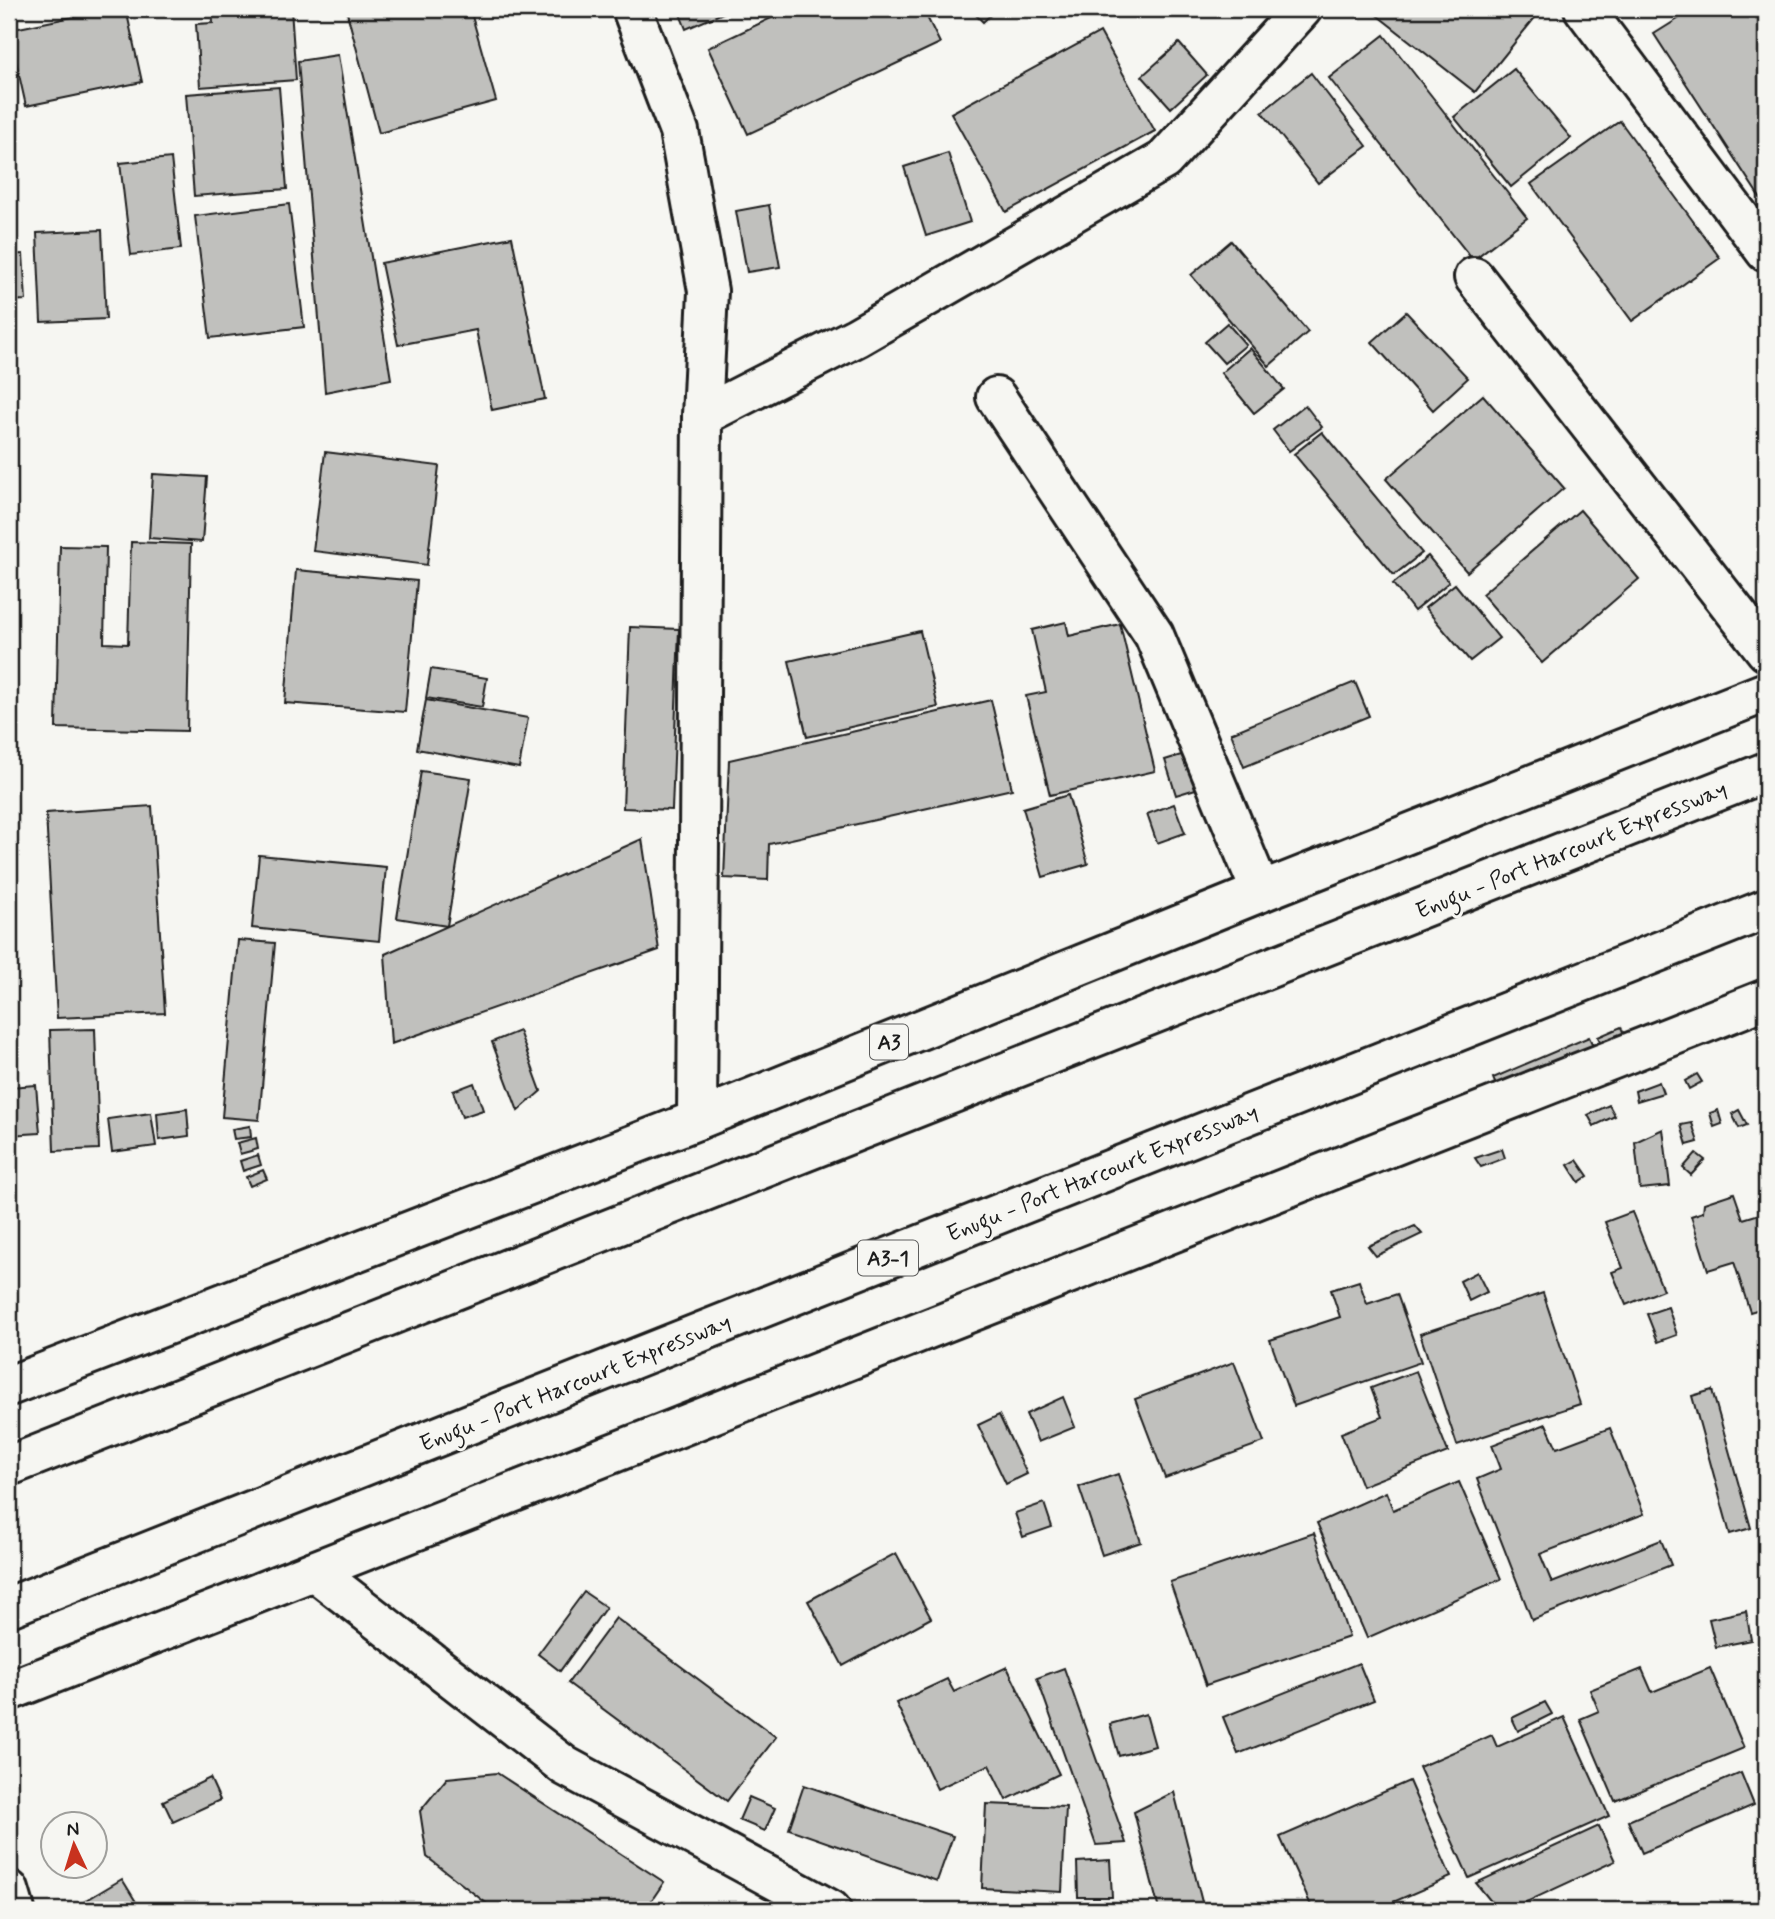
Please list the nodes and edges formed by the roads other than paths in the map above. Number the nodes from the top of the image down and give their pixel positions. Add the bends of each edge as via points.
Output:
1 (632, 9) edge
2 (1302, 9) edge
3 (1584, 9) edge
4 (1766, 252) edge
5 (1474, 277) dead end
6 (996, 397) dead end
7 (702, 416) junction
8 (1766, 650) edge
9 (1766, 692) edge
10 (1766, 772) edge
11 (1261, 892) junction
12 (1766, 909) edge
13 (1766, 999) edge
14 (697, 1119) junction
15 (9, 1386) edge
16 (9, 1466) edge
17 (314, 1571) junction
18 (9, 1607) edge
19 (9, 1691) edge
20 (9, 1890) edge
21 (15, 1910) edge
22 (831, 1910) edge

1 - 7 main road via 679,131 708,291
2 - 7 main road via 1164,160 857,337
3 - 4 main road
5 - 8 main road
6 - 11 main road via 1154,635
7 - 14 main road
9 - 11 main road, A3
10 - 16 main road, Enugu - Port Harcourt Expressway
11 - 14 main road, A3
12 - 18 main road, Enugu - Port Harcourt Expressway / A3-1
13 - 17 main road
14 - 15 main road, A3
17 - 19 main road
17 - 22 main road via 565,1766
20 - 21 main road

